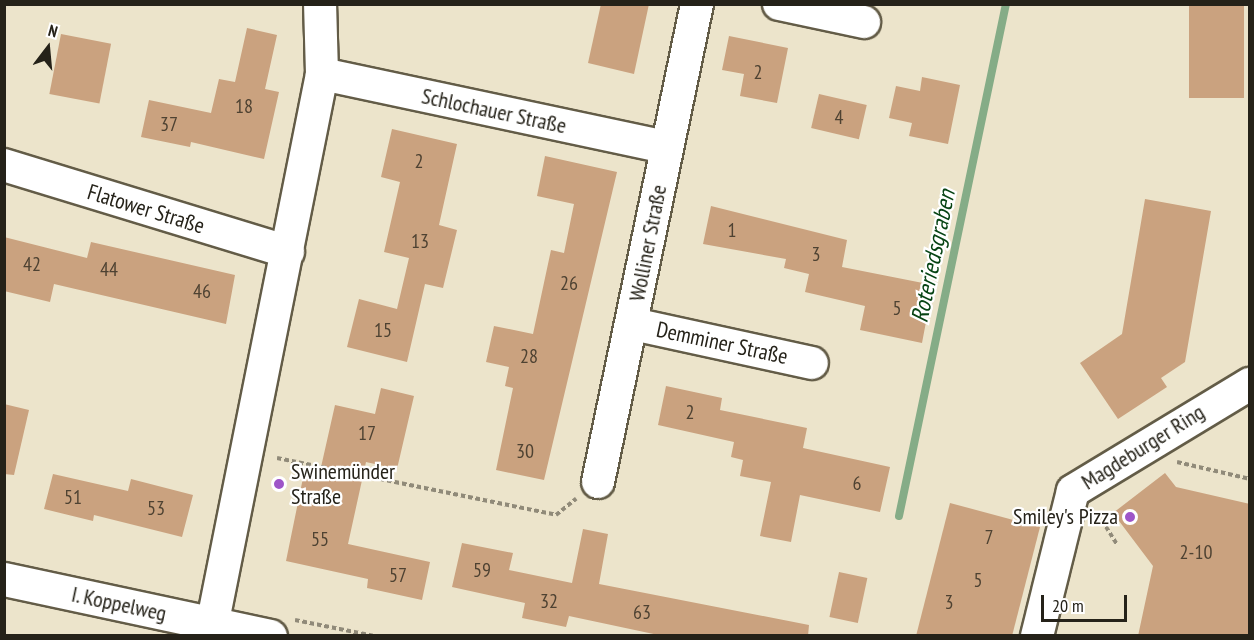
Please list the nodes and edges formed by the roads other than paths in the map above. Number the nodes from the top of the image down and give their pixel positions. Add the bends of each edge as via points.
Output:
1 (320, 4) edge
2 (697, 4) edge
3 (779, 4) edge
4 (864, 22) dead end
5 (322, 75) junction
6 (666, 147) junction
7 (4, 165) edge
8 (288, 252) junction
9 (633, 324) junction
10 (812, 363) dead end
11 (1250, 384) edge
12 (598, 482) road end
13 (4, 579) edge
14 (211, 630) edge
15 (270, 636) edge
16 (1037, 636) edge

1 - 5 street
2 - 6 street, Wolliner Straße
3 - 4 street
5 - 6 street, Schlochauer Straße
5 - 8 street
6 - 9 street, Wolliner Straße
7 - 8 street, Flatower Straße
8 - 14 street
9 - 10 street, Demminer Straße
9 - 12 street, Wolliner Straße
11 - 16 street, Magdeburger Ring via 1073,491
13 - 14 street, I. Koppelweg
14 - 15 street, I. Koppelweg

